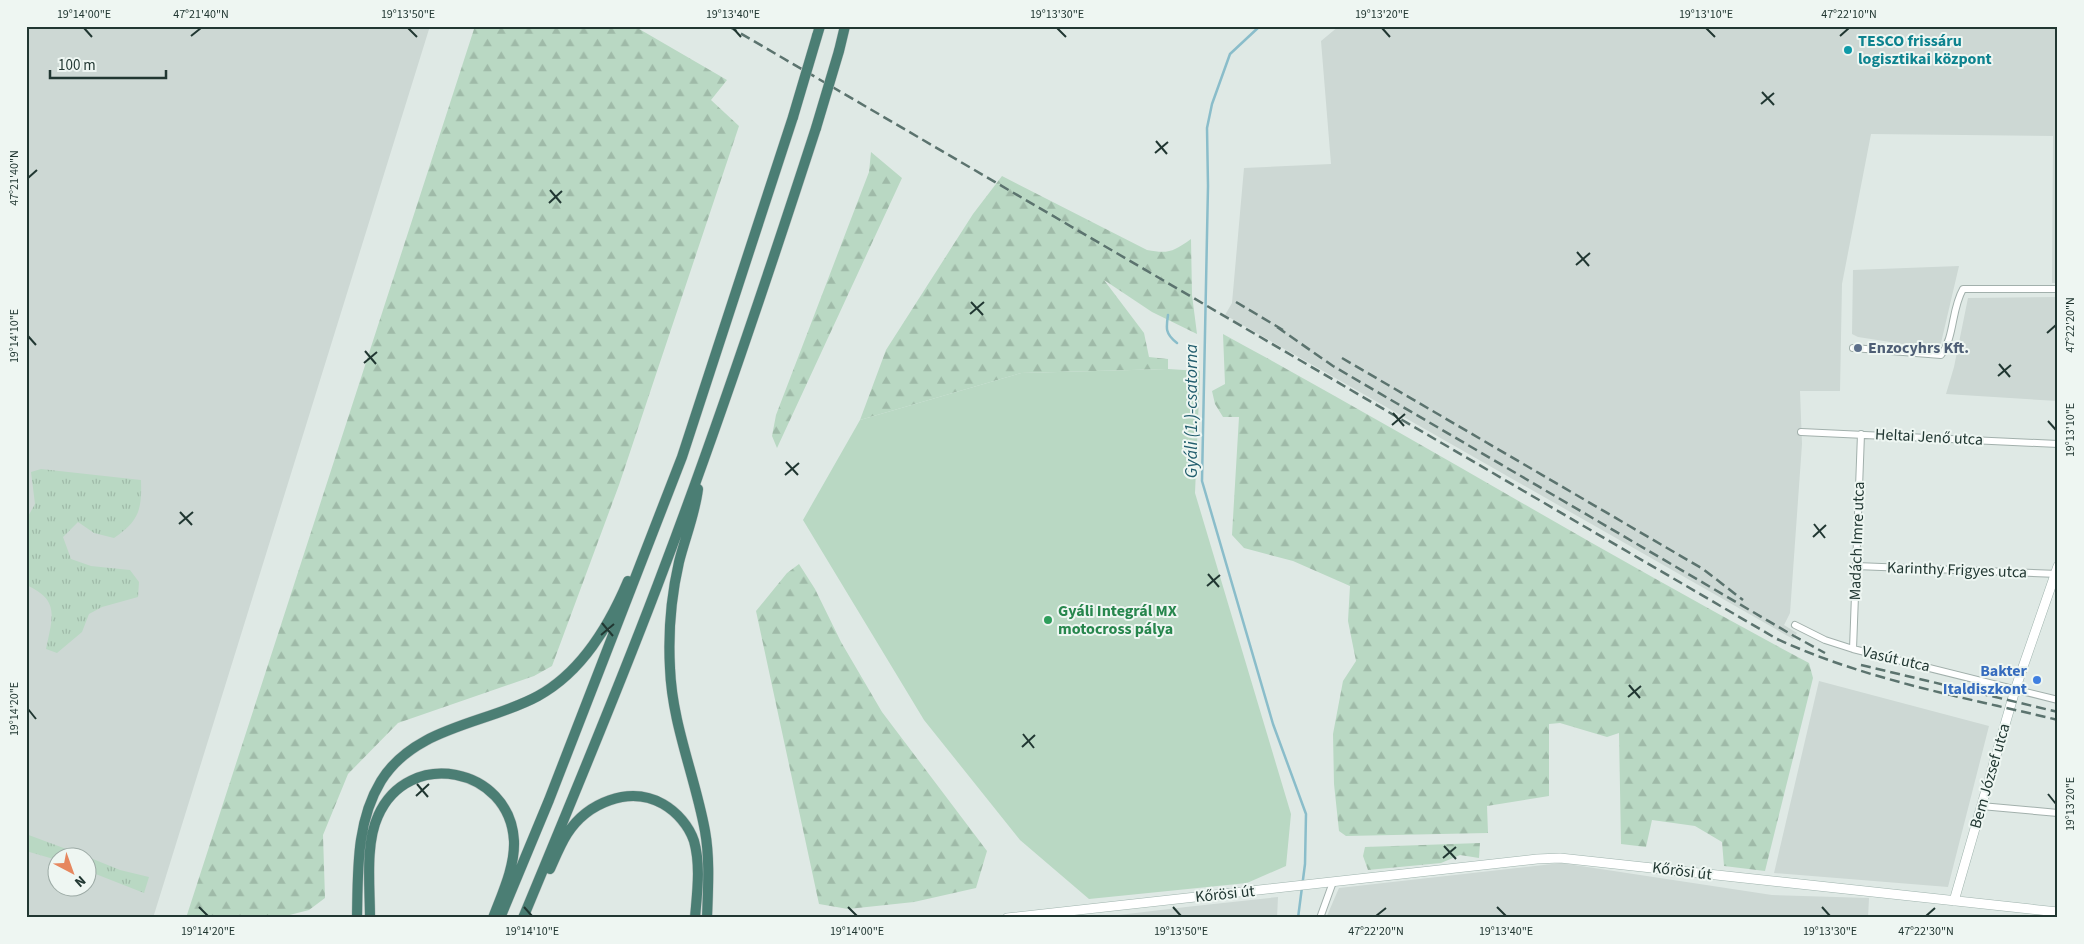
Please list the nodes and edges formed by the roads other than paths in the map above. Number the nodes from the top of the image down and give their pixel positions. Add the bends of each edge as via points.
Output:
1 (846, 26) edge
2 (818, 31) edge
3 (2058, 289) edge
4 (1853, 348) dead end
5 (1801, 432) dead end
6 (1861, 434) junction
7 (2058, 444) edge
8 (701, 467) junction
9 (660, 518) junction
10 (1856, 566) junction
11 (2057, 571) edge
12 (1795, 625) dead end
13 (1853, 649) junction
14 (2015, 690) junction
15 (2058, 700) edge
16 (1981, 806) junction
17 (2058, 813) edge
18 (538, 882) junction
19 (1333, 882) junction
20 (1954, 901) junction
21 (2058, 912) edge
22 (357, 918) edge
23 (370, 918) edge
24 (493, 918) edge
25 (500, 918) edge
26 (523, 918) edge
27 (695, 918) edge
28 (707, 918) edge
29 (1008, 918) edge
30 (1320, 918) edge

1 - 8 highway, bridge via 763,292
2 - 9 highway, bridge via 738,290
3 - 4 street via 1962,289 1941,356
5 - 6 street, Heltai Jenő utca
6 - 7 street, Heltai Jenő utca
6 - 10 street, Madách Imre utca
8 - 18 highway
8 - 28 highway via 697,500 676,577 670,613 669,651 676,719 706,833
9 - 22 highway via 646,539 602,632 572,670 531,700 440,734 415,747 384,776 363,830
9 - 25 highway
10 - 11 street, Karinthy Frigyes utca
10 - 13 street, Madách Imre utca
11 - 14 main road, Bem József utca
12 - 13 street, Vasút utca
13 - 14 street, Vasút utca
14 - 15 street, Vasút utca
14 - 16 main road, Bem József utca
16 - 17 street
16 - 20 main road, Bem József utca
18 - 26 highway
18 - 27 highway via 548,874 567,834 586,814 617,797 645,797 674,812 692,836 698,869
19 - 20 main road, Kőrösi út via 1568,858
19 - 29 main road, Kőrösi út
19 - 30 street
20 - 21 main road, Kőrösi út
23 - 24 highway via 371,840 380,810 388,798 405,784 425,775 440,773 458,775 482,785 497,798 508,815 513,834 513,855

